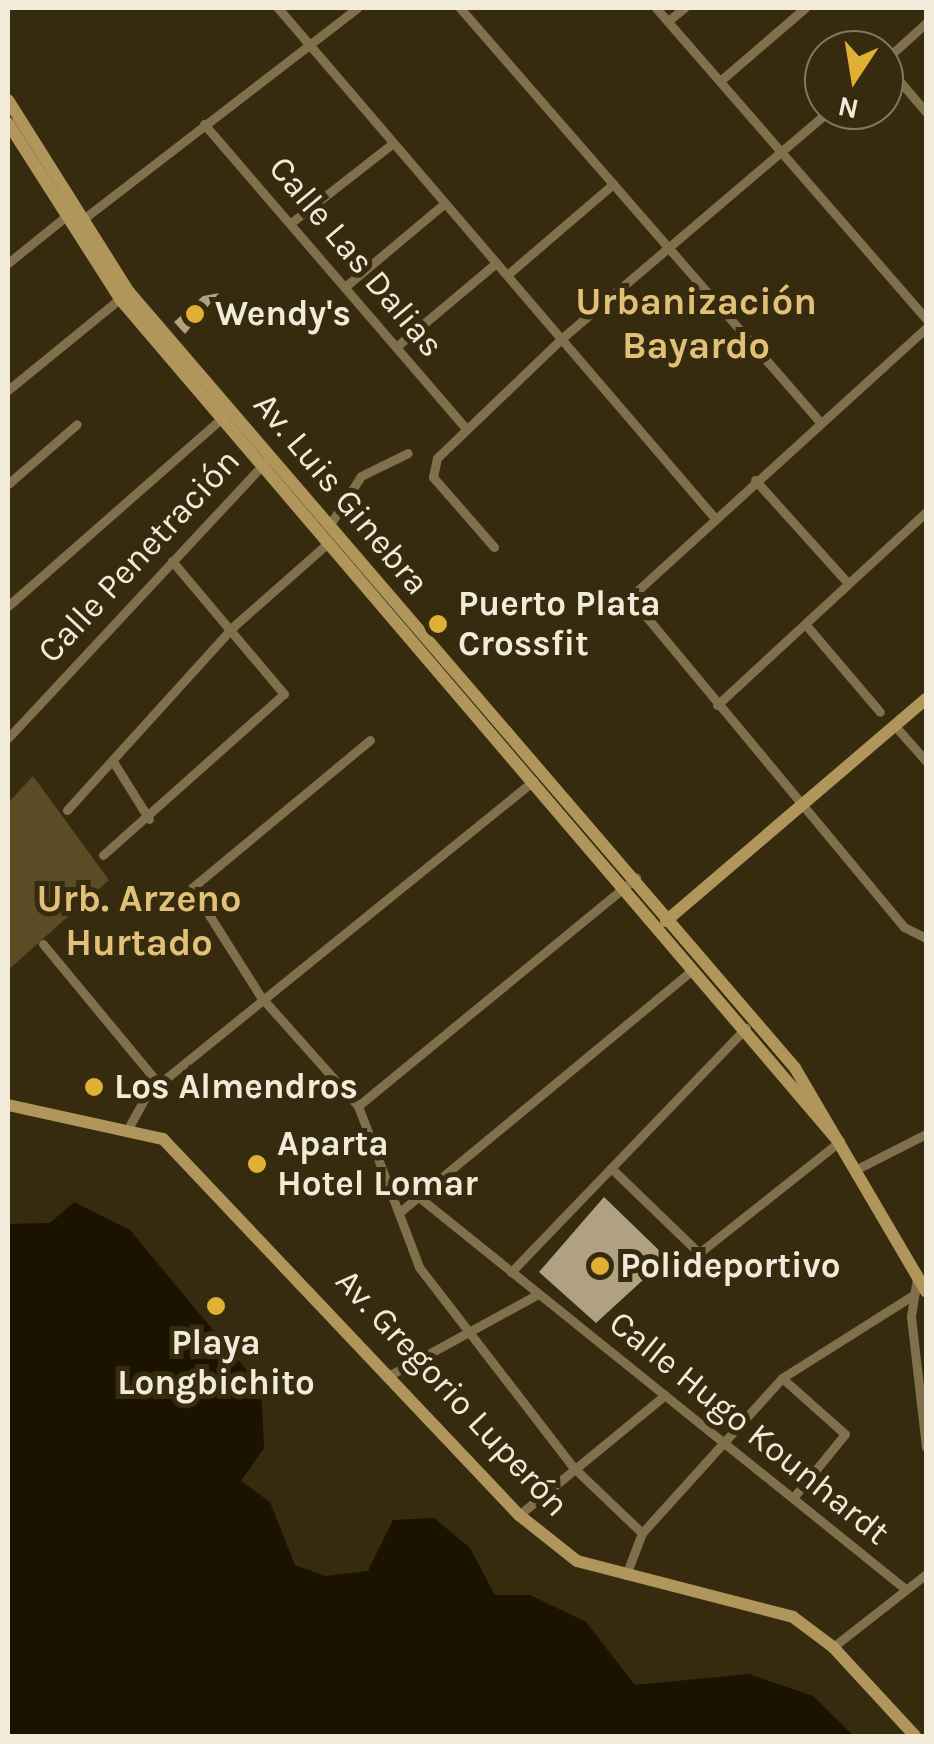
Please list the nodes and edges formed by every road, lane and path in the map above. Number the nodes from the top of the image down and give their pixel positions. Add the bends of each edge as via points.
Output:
1 (278, 8) edge
2 (357, 8) edge
3 (460, 8) edge
4 (656, 8) edge
5 (684, 8) edge
6 (805, 8) edge
7 (668, 22) junction
8 (926, 23) edge
9 (904, 43) edge
10 (308, 44) junction
11 (720, 81) junction
12 (904, 86) edge
13 (8, 100) edge
14 (926, 112) edge
15 (8, 123) edge
16 (204, 124) junction
17 (808, 130) edge
18 (393, 143) junction
19 (782, 153) junction
20 (613, 184) junction
21 (445, 203) junction
22 (73, 222) junction
23 (292, 222) junction
24 (672, 251) junction
25 (8, 263) edge
26 (496, 264) junction
27 (507, 275) junction
28 (346, 286) junction
29 (125, 296) junction
30 (926, 320) edge
31 (926, 328) edge
32 (561, 339) junction
33 (396, 347) junction
34 (8, 390) edge
35 (220, 420) junction
36 (820, 422) junction
37 (77, 424) dead end
38 (464, 427) junction
39 (408, 454) dead end
40 (266, 461) junction
41 (754, 480) junction
42 (8, 484) edge
43 (926, 512) edge
44 (713, 516) junction
45 (329, 526) junction
46 (327, 544) junction
47 (494, 548) dead end
48 (172, 561) junction
49 (847, 582) junction
50 (8, 606) edge
51 (806, 624) junction
52 (234, 626) junction
53 (926, 698) edge
54 (717, 705) junction
55 (880, 712) dead end
56 (895, 726) junction
57 (8, 738) edge
58 (370, 740) dead end
59 (926, 761) edge
60 (114, 763) junction
61 (540, 775) junction
62 (803, 806) junction
63 (67, 810) dead end
64 (148, 819) junction
65 (104, 856) dead end
66 (636, 878) junction
67 (622, 886) junction
68 (672, 918) junction
69 (658, 927) junction
70 (926, 938) edge
71 (43, 944) dead end
72 (692, 970) junction
73 (261, 997) junction
74 (755, 1020) junction
75 (744, 1030) junction
76 (159, 1084) junction
77 (8, 1105) edge
78 (358, 1106) junction
79 (130, 1125) junction
80 (926, 1134) edge
81 (838, 1142) junction
82 (611, 1168) junction
83 (855, 1170) junction
84 (420, 1198) junction
85 (401, 1211) junction
86 (511, 1272) junction
87 (921, 1293) edge
88 (538, 1294) junction
89 (468, 1332) junction
90 (392, 1374) junction
91 (782, 1378) junction
92 (665, 1395) junction
93 (723, 1441) junction
94 (926, 1447) edge
95 (574, 1468) junction
96 (794, 1498) junction
97 (519, 1515) junction
98 (642, 1533) junction
99 (926, 1574) edge
100 (625, 1578) junction
101 (903, 1587) junction
102 (833, 1647) junction
103 (915, 1736) edge

1 - 10 street
2 - 10 street
3 - 20 street
4 - 7 street
5 - 7 street
6 - 11 street
7 - 11 street
8 - 9 street
10 - 16 street
10 - 18 street
11 - 19 street
12 - 14 street
13 - 22 street, Av. Luis Ginebra
15 - 22 street, Av. Luis Ginebra
16 - 22 street
16 - 23 street, Calle Las Dalias
17 - 19 street
18 - 21 street
18 - 23 street
19 - 24 street
19 - 30 street
20 - 24 street
20 - 27 street
21 - 26 street
21 - 28 street
22 - 25 street
22 - 29 street, Av. Luis Ginebra
23 - 28 street, Calle Las Dalias
24 - 32 street
24 - 36 street
26 - 27 street
26 - 33 street
27 - 32 street
28 - 33 street, Calle Las Dalias
29 - 34 street
29 - 35 street, Av. Luis Ginebra
29 - 40 street, Av. Luis Ginebra
31 - 36 street
32 - 38 street
32 - 44 street
33 - 38 street, Calle Las Dalias
35 - 40 street, Av. Luis Ginebra
35 - 50 street
36 - 41 street
37 - 42 street
38 - 47 street via 433,478
39 - 45 street via 361,476
40 - 45 street, Av. Luis Ginebra
40 - 46 street, Av. Luis Ginebra
40 - 48 street, Calle Penetración
41 - 44 street
41 - 49 street
43 - 49 street
44 - 54 street via 630,597
45 - 61 street, Av. Luis Ginebra
46 - 52 street
46 - 61 street, Av. Luis Ginebra
48 - 52 street
48 - 57 street, Calle Penetración
49 - 51 street
51 - 54 street
51 - 55 street
52 - 60 street
52 - 64 street via 283,686 282,702
53 - 56 street
54 - 62 street
56 - 59 street
56 - 62 street
58 - 73 street via 192,888
60 - 63 street
60 - 64 street
61 - 66 street, Av. Luis Ginebra
61 - 67 street, Av. Luis Ginebra
61 - 73 street
62 - 68 street
62 - 70 street via 909,933
64 - 65 street
66 - 67 street
66 - 68 street, Av. Luis Ginebra
67 - 69 street, Av. Luis Ginebra
67 - 78 street
68 - 69 street
68 - 74 street, Av. Luis Ginebra
69 - 72 street, Av. Luis Ginebra
71 - 76 street
72 - 75 street, Av. Luis Ginebra
72 - 84 street
73 - 76 street
73 - 78 street
74 - 75 street
74 - 81 street, Av. Luis Ginebra
75 - 81 street, Av. Luis Ginebra
75 - 82 street
76 - 79 street
77 - 79 street, Av. Gregorio Luperón
78 - 85 street
79 - 90 street, Av. Gregorio Luperón via 197,1165
80 - 83 street
81 - 82 street via 699,1253
81 - 83 street, Av. Luis Ginebra
82 - 86 street
83 - 87 street, Av. Luis Ginebra
84 - 85 street
84 - 86 street, Calle Hugo Kounhardt
85 - 89 street via 419,1267
86 - 88 street, Calle Hugo Kounhardt
87 - 91 street
87 - 94 street
88 - 89 street
88 - 92 street, Calle Hugo Kounhardt
89 - 90 street
89 - 95 street
90 - 97 street, Av. Gregorio Luperón
91 - 93 street
91 - 96 street via 845,1434
92 - 93 street, Calle Hugo Kounhardt
92 - 95 street
93 - 96 street, Calle Hugo Kounhardt
93 - 98 street
95 - 97 street
95 - 98 street
96 - 101 street, Calle Hugo Kounhardt
97 - 100 street, Av. Gregorio Luperón via 577,1561
98 - 100 street
99 - 101 street
100 - 102 street, Av. Gregorio Luperón via 765,1607
101 - 102 street
102 - 103 street, Av. Gregorio Luperón

